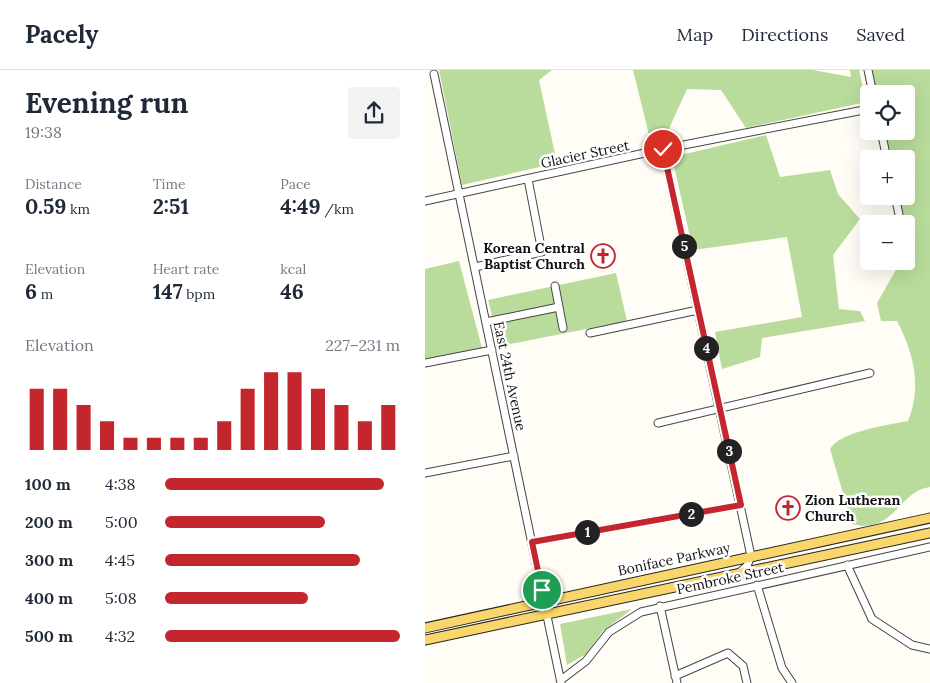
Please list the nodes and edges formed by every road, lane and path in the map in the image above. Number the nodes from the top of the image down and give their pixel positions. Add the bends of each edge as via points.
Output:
1 (868, 70) edge
2 (435, 74) dead end
3 (871, 85) edge
4 (860, 112) edge
5 (663, 149) junction
6 (527, 179) junction
7 (459, 194) junction
8 (425, 201) edge
9 (475, 267) junction
10 (555, 286) dead end
11 (559, 307) junction
12 (698, 310) junction
13 (486, 322) junction
14 (563, 328) dead end
15 (590, 333) dead end
16 (492, 350) junction
17 (425, 363) edge
18 (870, 372) dead end
19 (719, 410) junction
20 (658, 423) dead end
21 (514, 456) junction
22 (425, 473) edge
23 (741, 505) junction
24 (930, 518) edge
25 (930, 533) edge
26 (532, 542) junction
27 (930, 547) edge
28 (751, 556) junction
29 (847, 565) junction
30 (738, 574) junction
31 (757, 585) junction
32 (544, 602) junction
33 (660, 606) junction
34 (547, 614) junction
35 (425, 628) edge
36 (425, 640) edge
37 (930, 649) edge
38 (676, 679) edge
39 (561, 682) edge
40 (747, 683) edge
41 (792, 683) edge

1 - 3 street
2 - 7 street, East 24th Avenue
4 - 5 street, Glacier Street
5 - 6 street, Glacier Street
5 - 12 street
6 - 7 street, Glacier Street
6 - 9 street via 542,252
7 - 8 street, Glacier Street
7 - 9 street, East 24th Avenue
9 - 13 street, East 24th Avenue
10 - 11 street
11 - 13 street
11 - 14 street
12 - 15 street
12 - 19 street
13 - 16 street, East 24th Avenue
16 - 17 street
16 - 21 street, East 24th Avenue
18 - 19 street
19 - 20 street
19 - 23 street
21 - 22 street
21 - 26 street, East 24th Avenue
23 - 26 street
23 - 28 street
24 - 28 main road, Boniface Parkway
25 - 30 main road, Boniface Parkway
26 - 32 street, East 24th Avenue
27 - 29 street, Pembroke Street
28 - 30 street via 747,566
28 - 32 main road, Boniface Parkway
29 - 31 street, Pembroke Street
29 - 37 street via 872,619 913,645
30 - 34 main road, Boniface Parkway
31 - 33 street, Pembroke Street
31 - 41 street via 782,668
32 - 34 street, East 24th Avenue
32 - 35 main road, Boniface Parkway
33 - 38 street
33 - 39 street, Pembroke Street via 641,612 609,632 586,661
34 - 36 main road, Boniface Parkway
34 - 39 street, East 24th Avenue
38 - 40 street via 728,653 743,666

